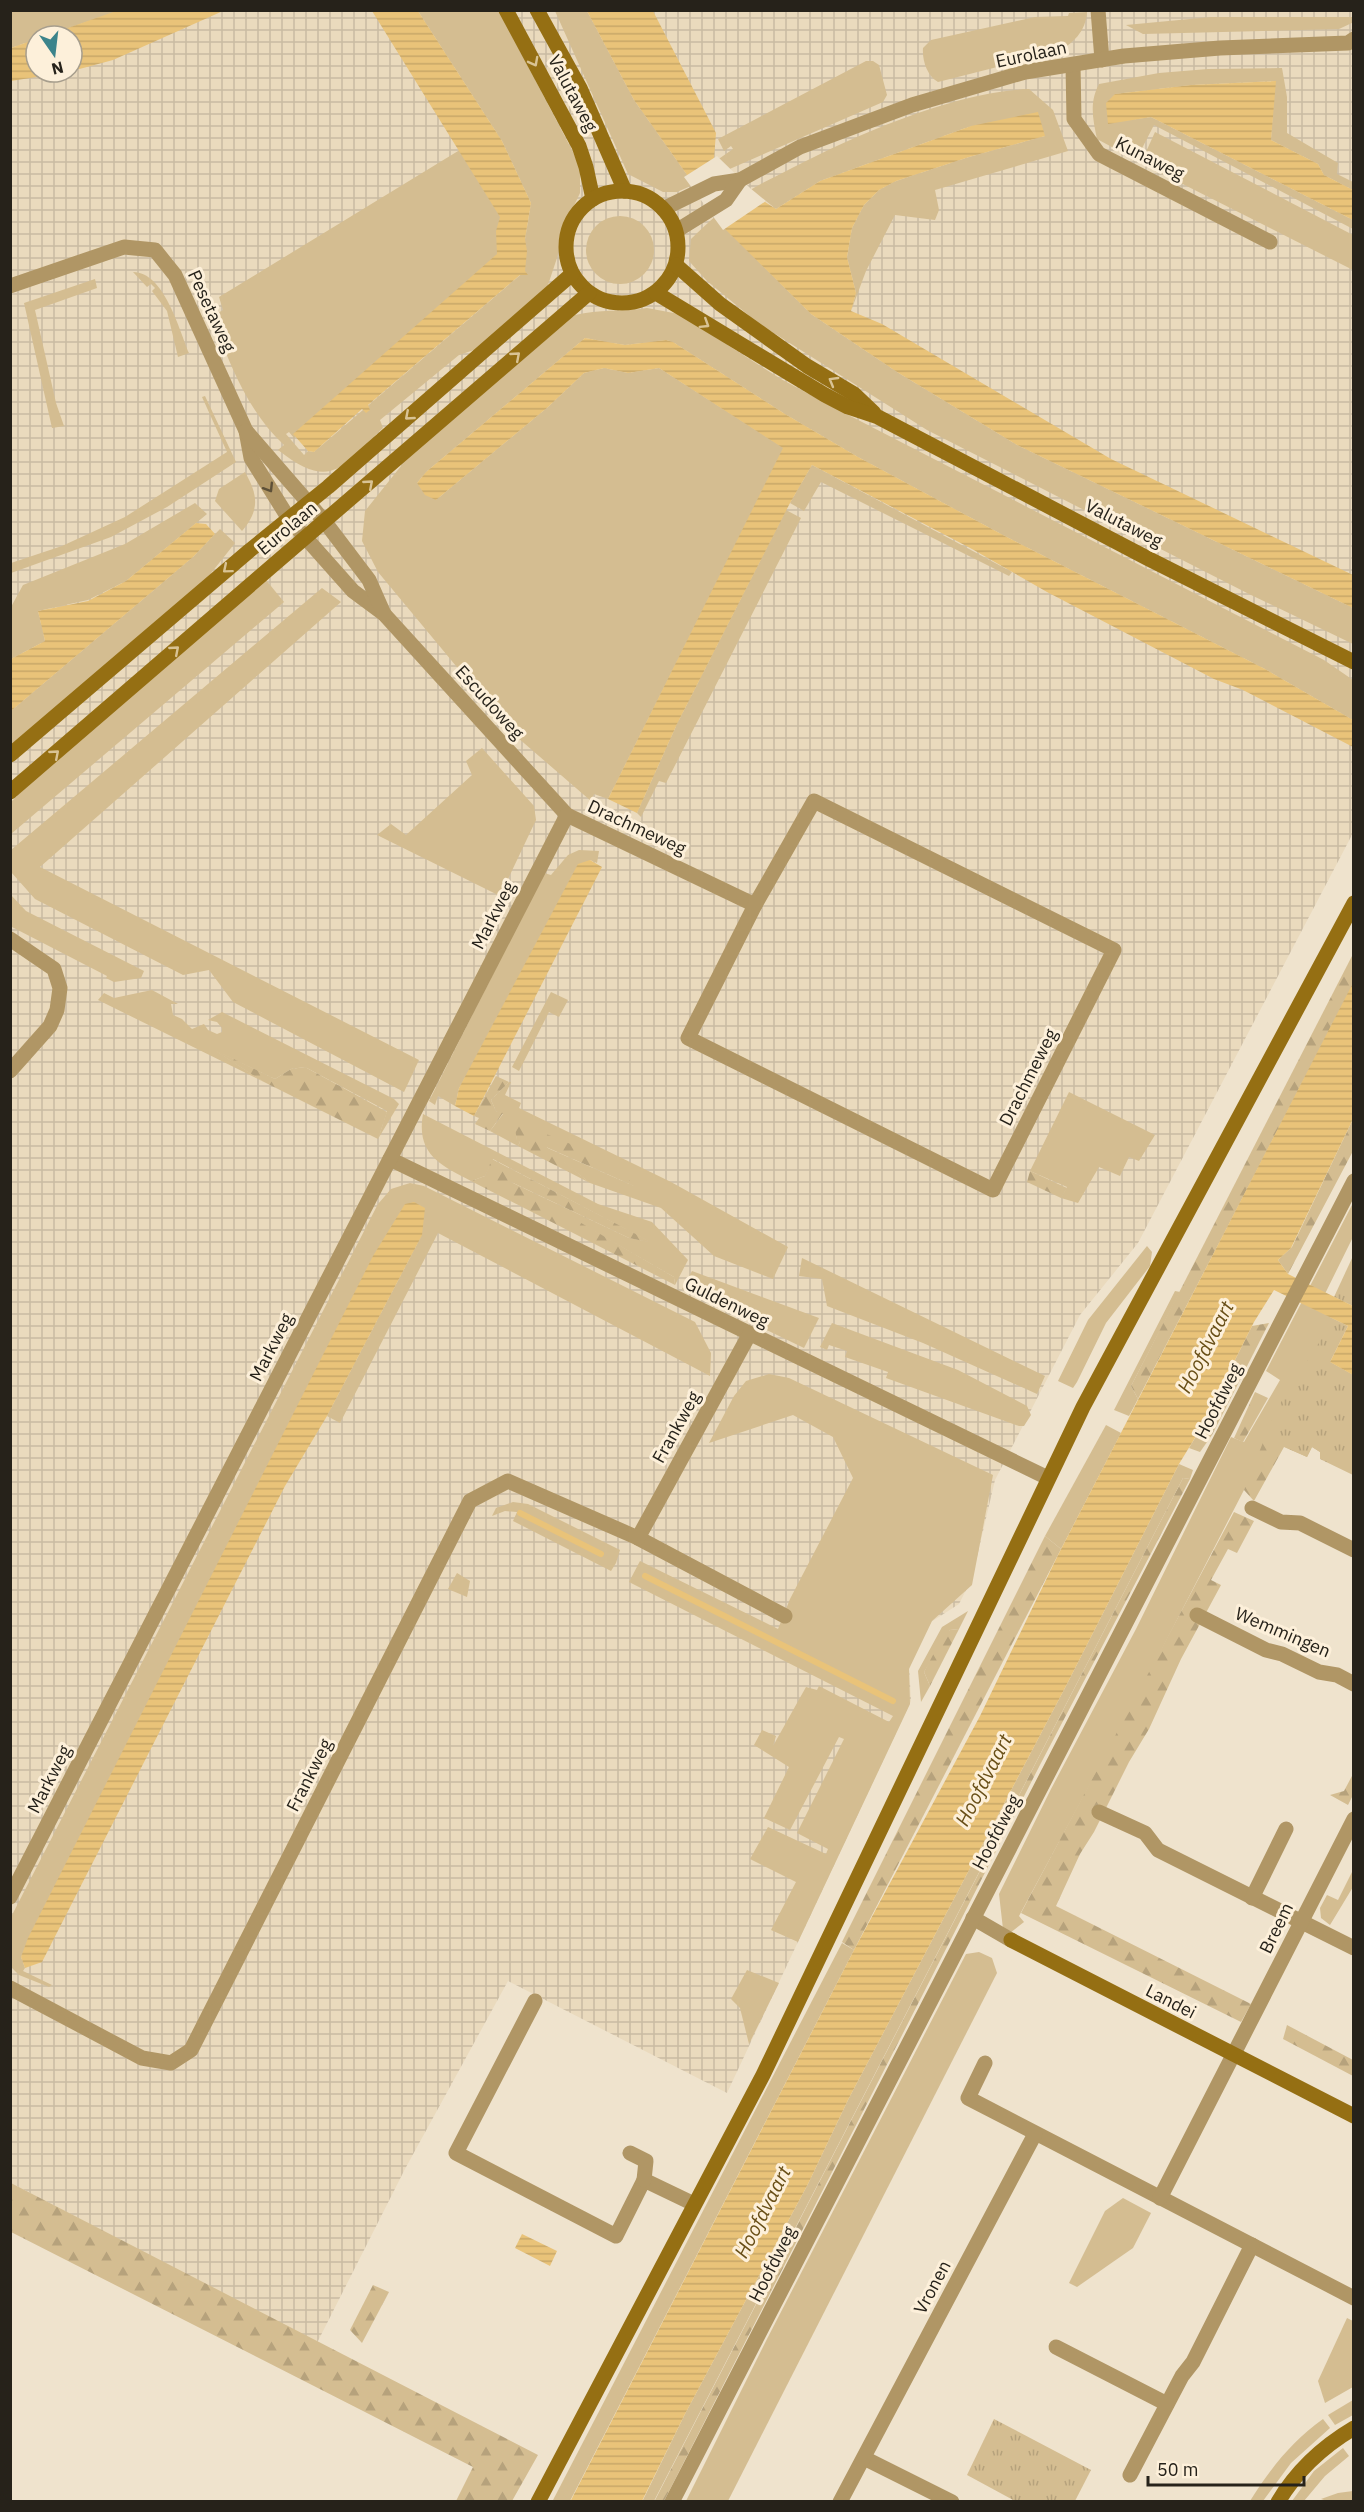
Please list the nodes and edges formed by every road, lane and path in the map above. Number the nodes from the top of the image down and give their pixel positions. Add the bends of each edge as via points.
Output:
1 (506, 10) edge
2 (537, 10) edge
3 (1098, 10) edge
4 (1351, 41) edge
5 (1102, 60) junction
6 (1073, 64) junction
7 (745, 177) junction
8 (625, 191) junction
9 (593, 199) junction
10 (663, 209) junction
11 (676, 231) junction
12 (1270, 243) dead end
13 (676, 265) junction
14 (572, 274) junction
15 (10, 286) edge
16 (589, 293) junction
17 (656, 293) junction
18 (878, 417) junction
19 (246, 430) junction
20 (308, 503) junction
21 (289, 519) junction
22 (325, 522) junction
23 (306, 538) junction
24 (384, 614) junction
25 (1353, 662) edge
26 (10, 755) edge
27 (10, 792) edge
28 (567, 815) junction
29 (1353, 903) edge
30 (755, 905) junction
31 (10, 939) edge
32 (10, 1071) edge
33 (390, 1159) junction
34 (1353, 1181) edge
35 (750, 1335) junction
36 (1048, 1478) junction
37 (1252, 1508) dead end
38 (638, 1538) junction
39 (1353, 1550) edge
40 (1197, 1615) dead end
41 (785, 1616) dead end
42 (1353, 1684) edge
43 (1100, 1812) dead end
44 (1353, 1819) edge
45 (1286, 1830) dead end
46 (10, 1897) edge
47 (1252, 1898) junction
48 (972, 1918) junction
49 (1301, 1922) junction
50 (1353, 1948) edge
51 (10, 1988) edge
52 (535, 2001) dead end
53 (1234, 2055) junction
54 (985, 2063) dead end
55 (1353, 2116) edge
56 (1035, 2133) junction
57 (630, 2153) dead end
58 (644, 2180) junction
59 (1160, 2198) junction
60 (694, 2204) junction
61 (1252, 2245) junction
62 (1353, 2298) edge
63 (1056, 2347) dead end
64 (1167, 2404) junction
65 (1353, 2428) edge
66 (864, 2458) junction
67 (1130, 2475) dead end
68 (538, 2502) edge
69 (672, 2502) edge
70 (840, 2502) edge
71 (952, 2502) edge
72 (1278, 2502) edge

1 -> 9 street, Valutaweg via 579,146
2 - 8 street, Valutaweg via 580,88
3 - 5 street
4 - 5 street, Eurolaan
5 - 6 street, Eurolaan
6 - 7 street, Eurolaan via 1025,72 912,105 800,147
6 - 12 street, Kunaweg via 1074,119 1099,154
7 - 10 street, Eurolaan via 714,184
7 - 11 street, Eurolaan via 726,200
8 - 9 street
8 - 10 street via 652,200
9 - 14 street via 579,210 570,225 566,258
10 - 11 street
11 - 13 street
13 - 17 street
18 -> 13 street, Valutaweg via 854,394 789,354 720,304
14 - 16 street
14 -> 20 street, Eurolaan
15 - 19 street, Pesetaweg via 124,247 155,250 175,275
16 - 17 street via 616,303 643,300
22 -> 16 street, Eurolaan
17 -> 18 street, Valutaweg via 825,395
18 - 25 street, Valutaweg
19 - 20 street, Pesetaweg
19 -> 21 street, Pesetaweg via 251,458
20 - 21 street, Eurolaan
20 - 22 street, Pesetaweg
21 - 23 street, Pesetaweg
21 -> 26 street, Eurolaan
22 - 23 street, Eurolaan
22 - 24 street, Escudoweg via 369,580
23 - 24 street, Escudoweg via 353,591
27 -> 23 street, Eurolaan
24 - 28 street, Escudoweg
28 - 30 street, Drachmeweg
28 - 33 street, Markweg
29 - 36 street
30 - 30 street, Drachmeweg via 814,801 1114,950 993,1190 688,1038
31 - 32 street via 54,969 60,988 50,1026
33 - 35 street, Guldenweg
33 - 46 street, Markweg
34 - 48 street, Hoofdweg
35 - 36 street, Guldenweg
35 - 38 street, Frankweg
36 - 60 street via 766,2070
37 - 39 street via 1281,1522 1300,1523
38 - 41 street, Frankweg
38 - 51 street, Frankweg via 508,1481 470,1501 191,2050 171,2063 142,2058
40 - 42 street, Wemmingen via 1266,1650
43 - 47 street via 1145,1833 1158,1850
44 - 49 street, Breem
45 - 47 street
47 - 49 street
48 - 53 street, Landei
48 - 69 street, Hoofdweg
49 - 50 street
49 - 53 street, Breem
52 - 58 street via 456,2153 616,2236
53 - 55 street, Landei
53 - 59 street
54 - 56 street via 968,2098
56 - 59 street
56 - 66 street, Vronen
57 - 58 street via 646,2161
58 - 60 street
59 - 61 street
60 - 68 street
61 - 62 street
61 - 64 street via 1193,2362
63 - 64 street
64 - 67 street
65 - 72 street via 1313,2457
66 - 70 street, Vronen
66 - 71 street

